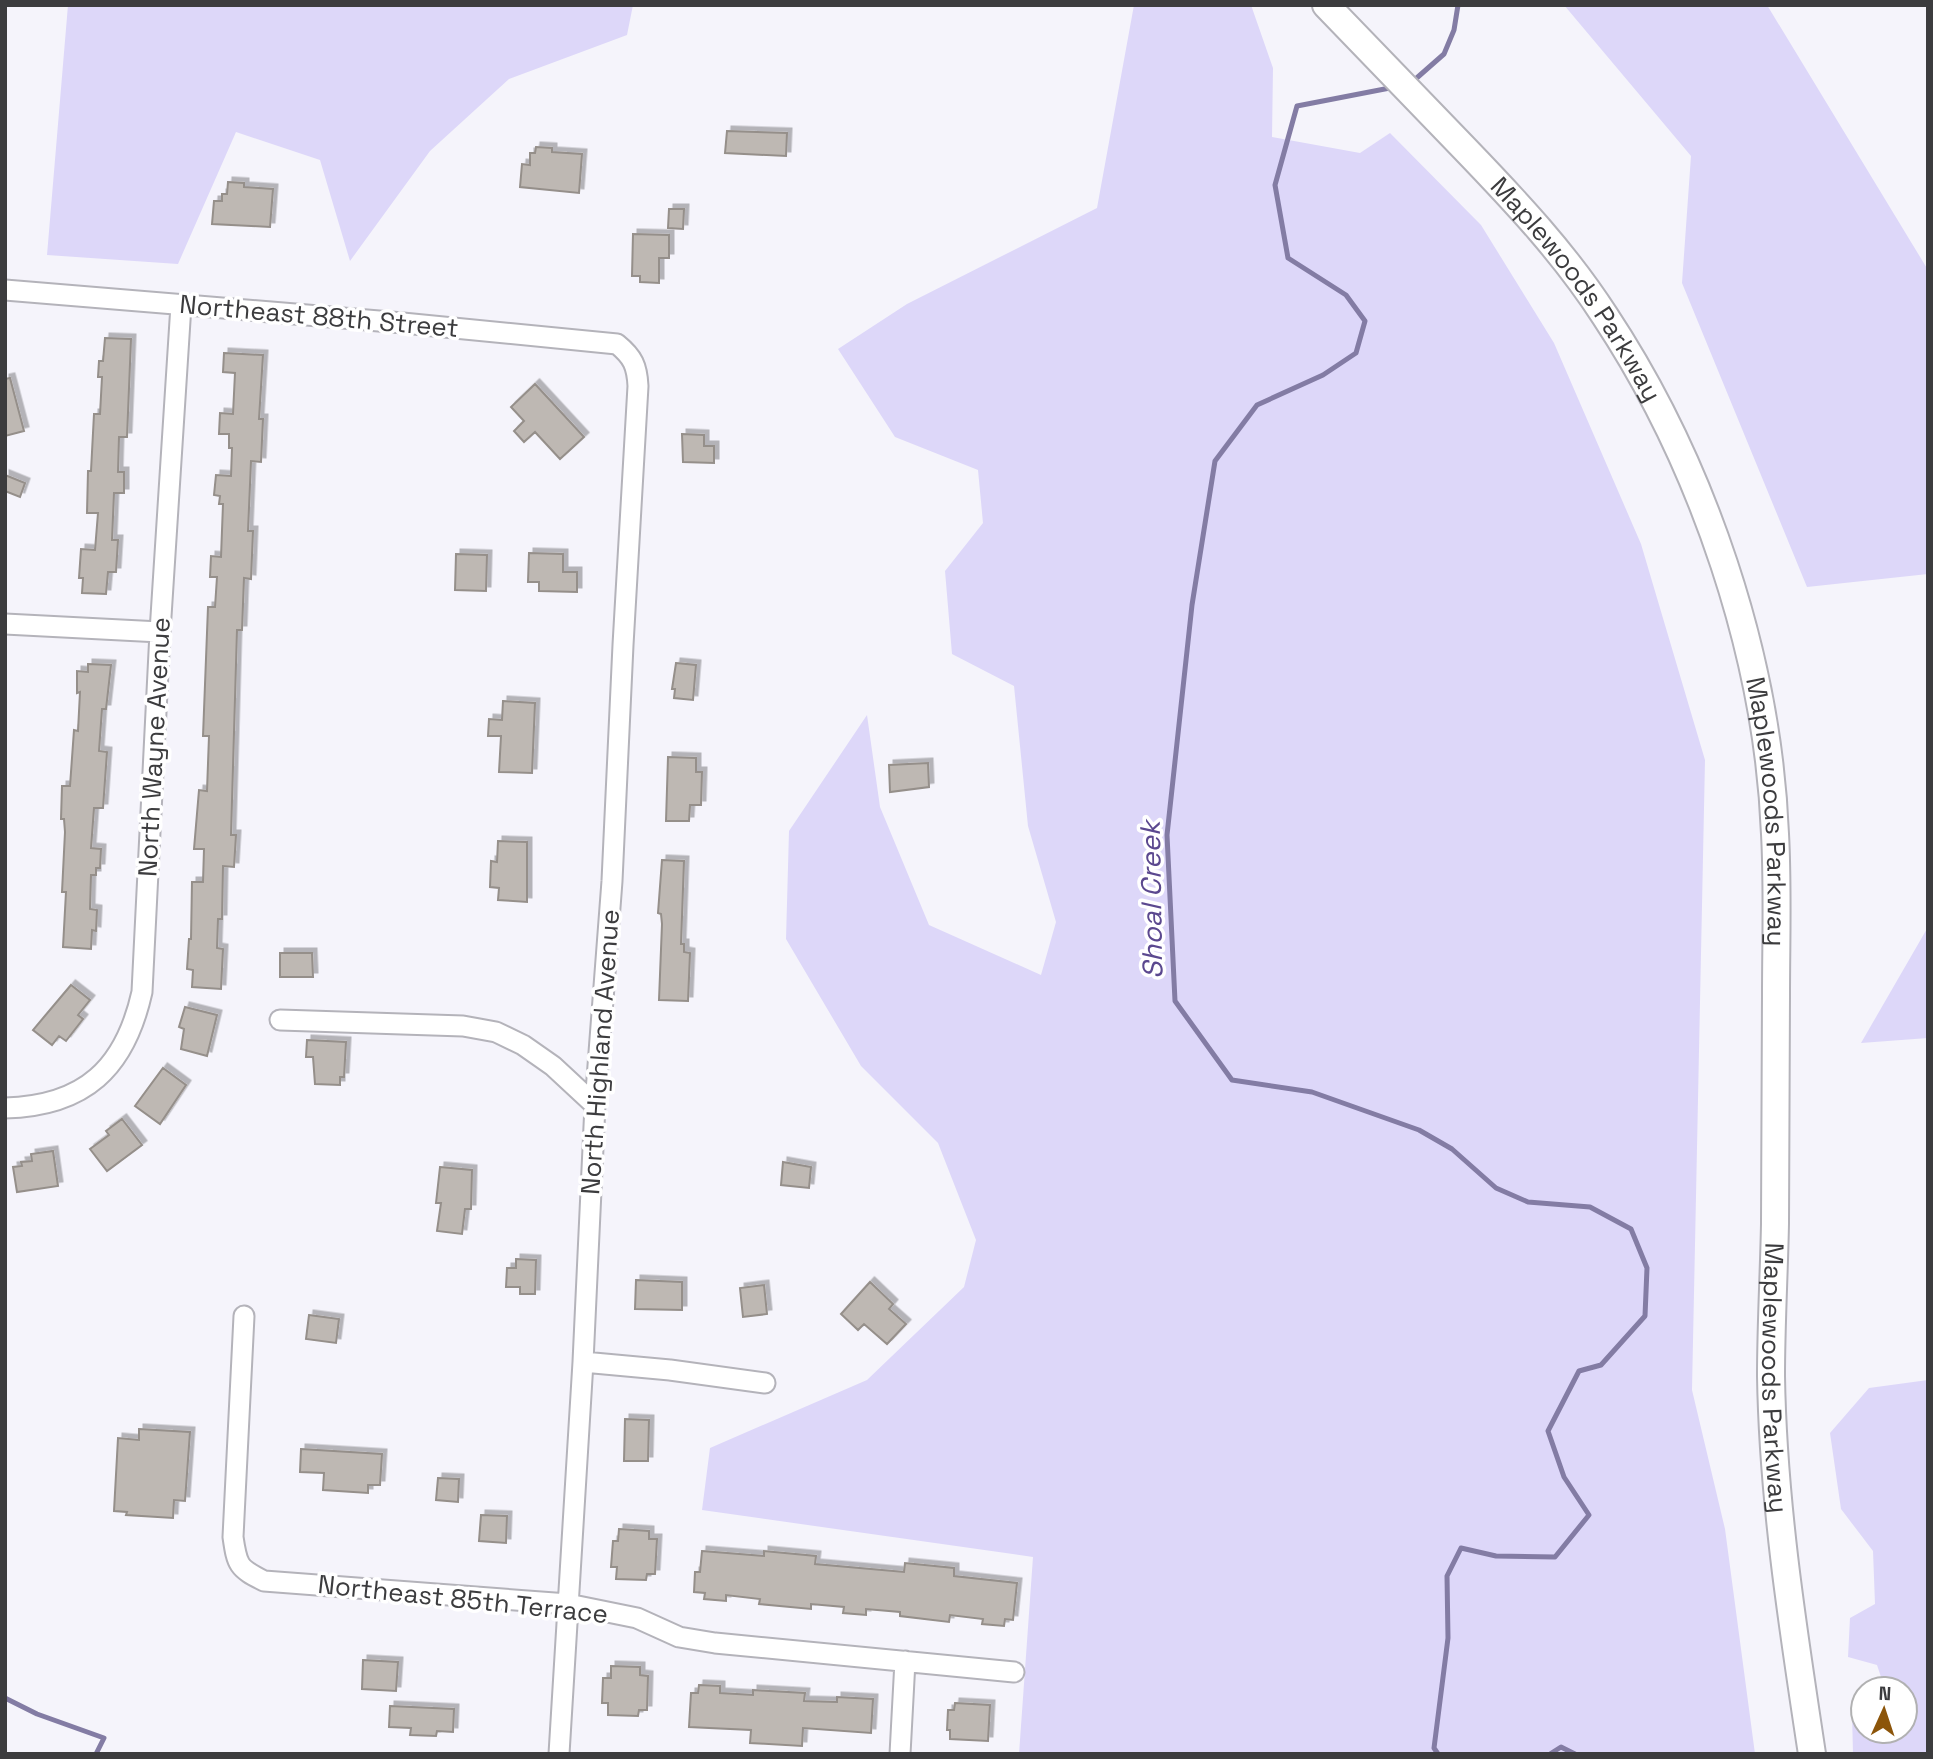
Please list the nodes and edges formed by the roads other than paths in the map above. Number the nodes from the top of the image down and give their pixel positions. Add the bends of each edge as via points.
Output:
1 (1326, 5) edge
2 (5, 290) edge
3 (181, 305) junction
4 (629, 354) joint
5 (5, 624) edge
6 (160, 632) junction
7 (280, 1020) dead end
8 (595, 1105) junction
9 (5, 1108) edge
10 (244, 1316) dead end
11 (583, 1362) junction
12 (765, 1383) dead end
13 (568, 1604) junction
14 (905, 1661) junction
15 (1014, 1672) dead end
16 (559, 1754) edge
17 (900, 1754) edge
18 (1812, 1754) edge

1 - 18 main road, Maplewoods Parkway via 1541,229 1579,277 1650,391 1711,526 1734,596 1752,665 1775,831 1771,1375 1788,1584
2 - 3 street, Northeast 88th Street
3 - 4 street, Northeast 88th Street via 546,336 617,344
3 - 6 street, North Wayne Avenue
4 - 8 street, North Highland Avenue via 637,365 638,386 612,881
5 - 6 street
6 - 9 street, North Wayne Avenue via 142,992 136,1018 118,1055 83,1089 57,1101
7 - 8 street via 463,1026 496,1032 553,1066
8 - 11 street, North Highland Avenue
10 - 13 street, Northeast 85th Terrace via 233,1537 236,1560 244,1571 264,1581
11 - 12 street
11 - 13 street, North Highland Avenue
13 - 14 street, Northeast 85th Terrace via 637,1618 679,1637
13 - 16 street, North Highland Avenue
14 - 15 street, Northeast 85th Terrace
14 - 17 street

